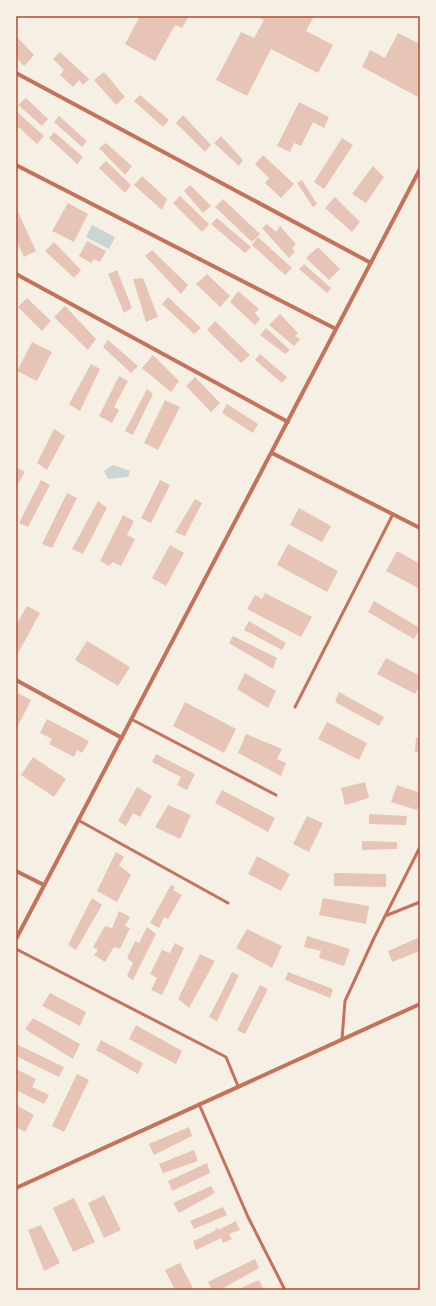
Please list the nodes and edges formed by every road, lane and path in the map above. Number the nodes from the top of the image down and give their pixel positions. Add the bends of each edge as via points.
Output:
1 (16, 73) edge
2 (16, 165) edge
3 (420, 169) edge
4 (371, 263) junction
5 (16, 274) edge
6 (336, 329) junction
7 (288, 422) junction
8 (272, 453) junction
9 (393, 514) junction
10 (420, 528) edge
11 (16, 680) edge
12 (295, 707) dead end
13 (131, 719) junction
14 (122, 738) junction
15 (276, 795) dead end
16 (78, 820) junction
17 (420, 847) edge
18 (16, 871) edge
19 (44, 885) junction
20 (420, 902) edge
21 (228, 903) dead end
22 (385, 916) junction
23 (18, 929) edge
24 (16, 939) edge
25 (16, 949) edge
26 (420, 1004) edge
27 (342, 1039) junction
28 (238, 1086) junction
29 (199, 1104) junction
30 (16, 1188) edge
31 (285, 1290) edge

1 - 4 street
2 - 6 street
3 - 4 street
4 - 6 street
5 - 7 street
6 - 7 street
7 - 8 street
8 - 9 street
8 - 13 street
9 - 10 street
9 - 12 lane
11 - 14 street
13 - 14 street
13 - 15 lane
14 - 16 street
16 - 19 street
16 - 21 lane
17 - 22 lane
18 - 19 street
19 - 23 street
20 - 22 lane
22 - 27 lane via 345,1001
23 - 24 street
25 - 28 lane via 226,1057
26 - 27 street
27 - 28 street
28 - 29 street
29 - 30 street
29 - 31 lane via 248,1217

